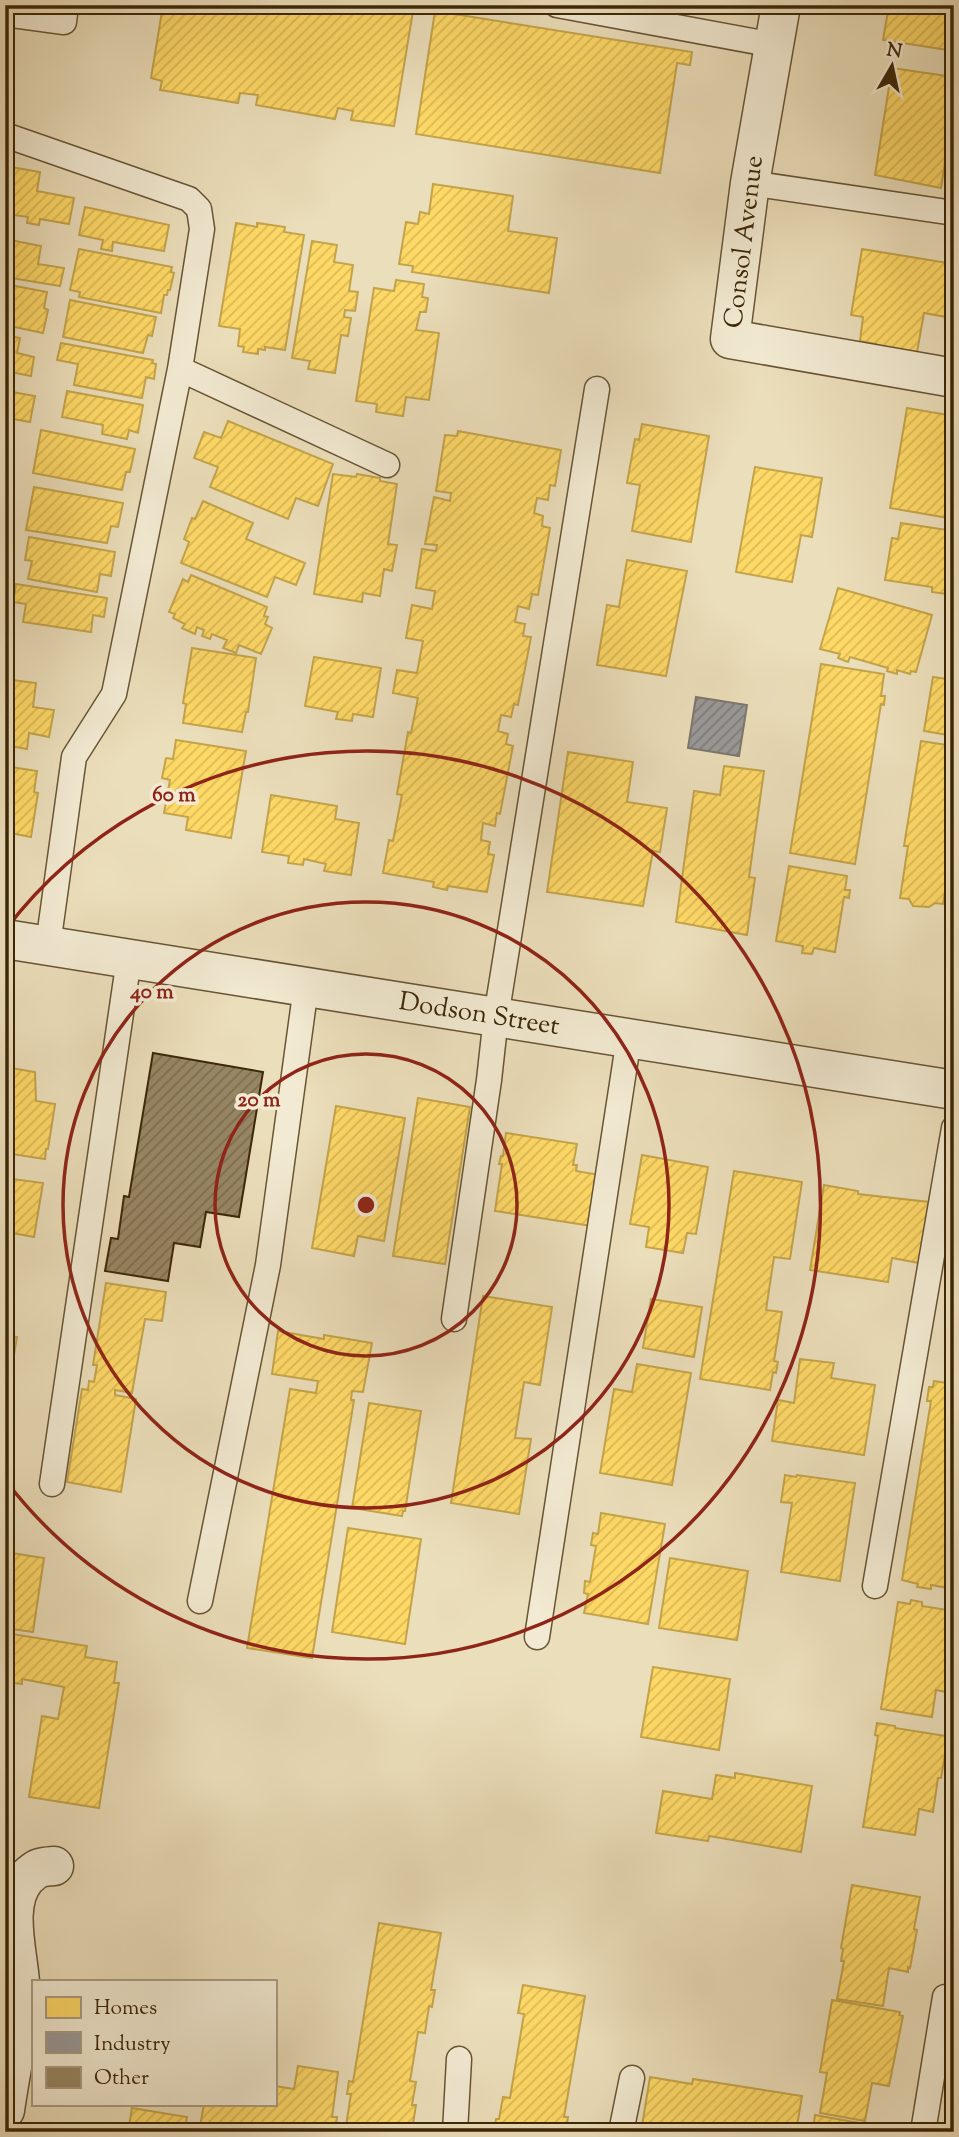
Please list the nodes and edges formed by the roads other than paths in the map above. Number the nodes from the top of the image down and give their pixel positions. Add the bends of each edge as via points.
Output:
1 (66, 5) edge
2 (557, 5) edge
3 (781, 5) edge
4 (5, 14) edge
5 (774, 45) junction
6 (5, 135) edge
7 (750, 183) junction
8 (954, 213) edge
9 (180, 369) junction
10 (954, 378) edge
11 (597, 389) dead end
12 (387, 465) dead end
13 (5, 939) edge
14 (48, 945) junction
15 (129, 959) junction
16 (306, 987) junction
17 (496, 1017) junction
18 (629, 1038) junction
19 (954, 1090) edge
20 (954, 1128) edge
21 (454, 1319) dead end
22 (52, 1484) dead end
23 (875, 1586) dead end
24 (200, 1601) dead end
25 (537, 1637) dead end
26 (54, 1866) dead end
27 (945, 1997) dead end
28 (459, 2059) dead end
29 (632, 2078) dead end
30 (5, 2110) edge
31 (455, 2132) edge
32 (621, 2132) edge
33 (923, 2132) edge

1 - 4 lane via 64,22
2 - 5 lane
3 - 5 street, Consol Avenue
5 - 7 street, Consol Avenue
6 - 9 lane via 189,199 198,209 202,229
7 - 8 lane
7 - 10 street, Consol Avenue via 730,339
9 - 12 lane
9 - 14 lane via 114,694 74,757
11 - 17 lane
13 - 14 street, Dodson Street
14 - 15 street, Dodson Street
15 - 16 street, Dodson Street
15 - 22 lane
16 - 17 street, Dodson Street
16 - 24 lane via 268,1265
17 - 18 street, Dodson Street
17 - 21 lane
18 - 19 street, Dodson Street
18 - 25 lane
20 - 23 lane
26 - 30 street via 38,1867 14,1893 11,1930 21,2002
27 - 33 lane
28 - 31 lane
29 - 32 lane

